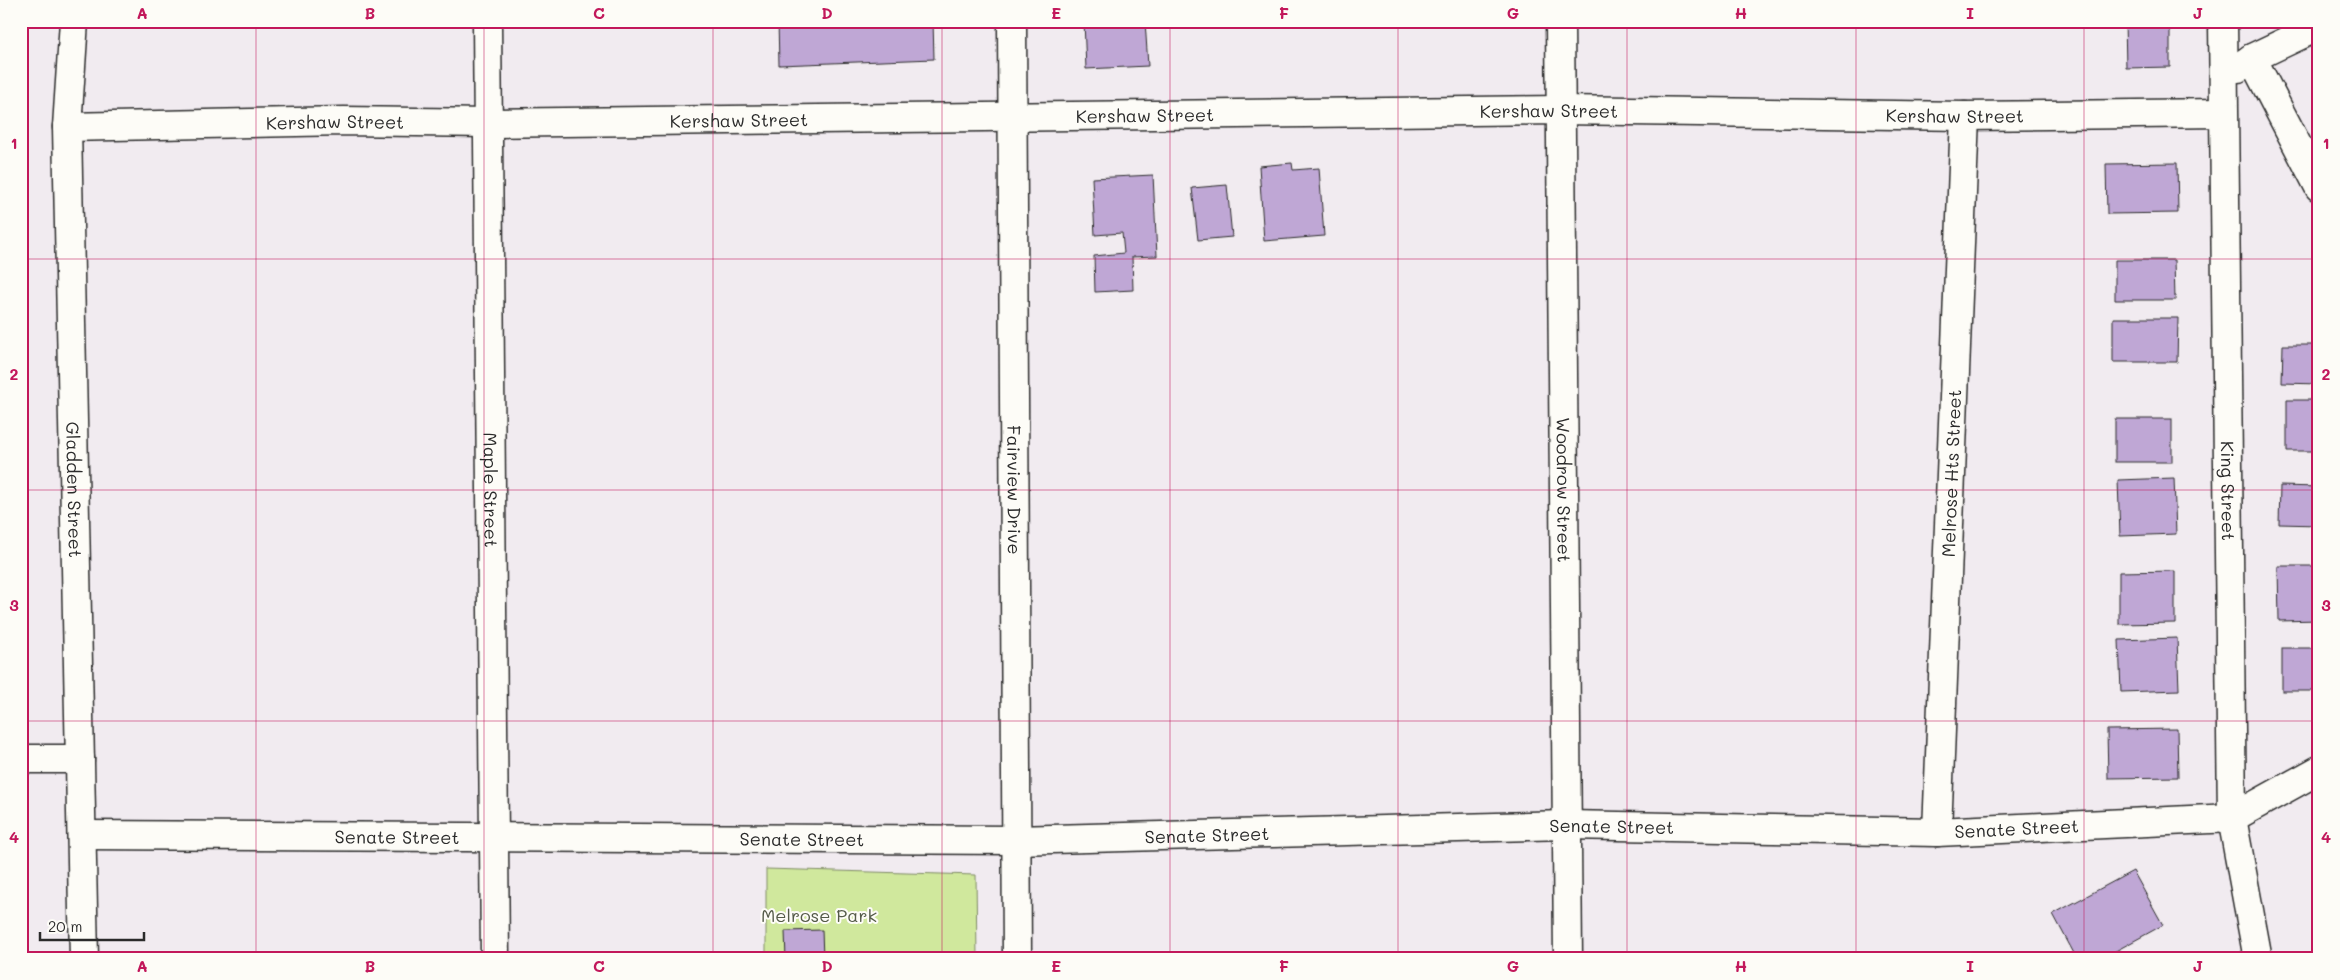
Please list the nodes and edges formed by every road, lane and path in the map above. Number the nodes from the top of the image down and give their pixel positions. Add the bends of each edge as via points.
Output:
1 (74, 21) edge
2 (487, 21) edge
3 (1012, 21) edge
4 (1560, 21) edge
5 (2223, 21) edge
6 (2319, 26) edge
7 (2252, 58) junction
8 (2223, 80) junction
9 (1560, 110) junction
10 (2223, 113) junction
11 (1965, 116) junction
12 (1013, 117) junction
13 (488, 123) junction
14 (67, 128) junction
15 (2319, 187) edge
16 (21, 759) edge
17 (80, 759) junction
18 (2319, 770) edge
19 (2232, 818) junction
20 (1567, 825) junction
21 (1937, 832) junction
22 (83, 835) junction
23 (494, 837) junction
24 (1016, 840) junction
25 (84, 959) edge
26 (495, 959) edge
27 (1017, 959) edge
28 (1568, 959) edge
29 (2258, 959) edge

1 - 14 street, Gladden Street
2 - 13 street, Maple Street
3 - 12 street, Fairview Drive
4 - 9 street, Woodrow Street
5 - 8 street, King Street
6 - 7 street
7 - 8 street
7 - 15 street
8 - 10 street, King Street
9 - 11 street, Kershaw Street
9 - 12 street, Kershaw Street
9 - 20 street, Woodrow Street
10 - 11 street, Kershaw Street
10 - 19 street, King Street
11 - 21 street, Melrose Hts Street
12 - 13 street, Kershaw Street
12 - 24 street, Fairview Drive
13 - 14 street, Kershaw Street via 344,121
13 - 23 street, Maple Street
14 - 17 street, Gladden Street
16 - 17 street
17 - 22 street, Gladden Street
18 - 19 street, Senate Street
19 - 21 street, Senate Street
19 - 29 street, King Street
20 - 21 street, Senate Street
20 - 24 street, Senate Street
20 - 28 street, Woodrow Street
22 - 23 street, Senate Street
22 - 25 street, Gladden Street
23 - 24 street, Senate Street
23 - 26 street, Maple Street
24 - 27 street, Fairview Drive

